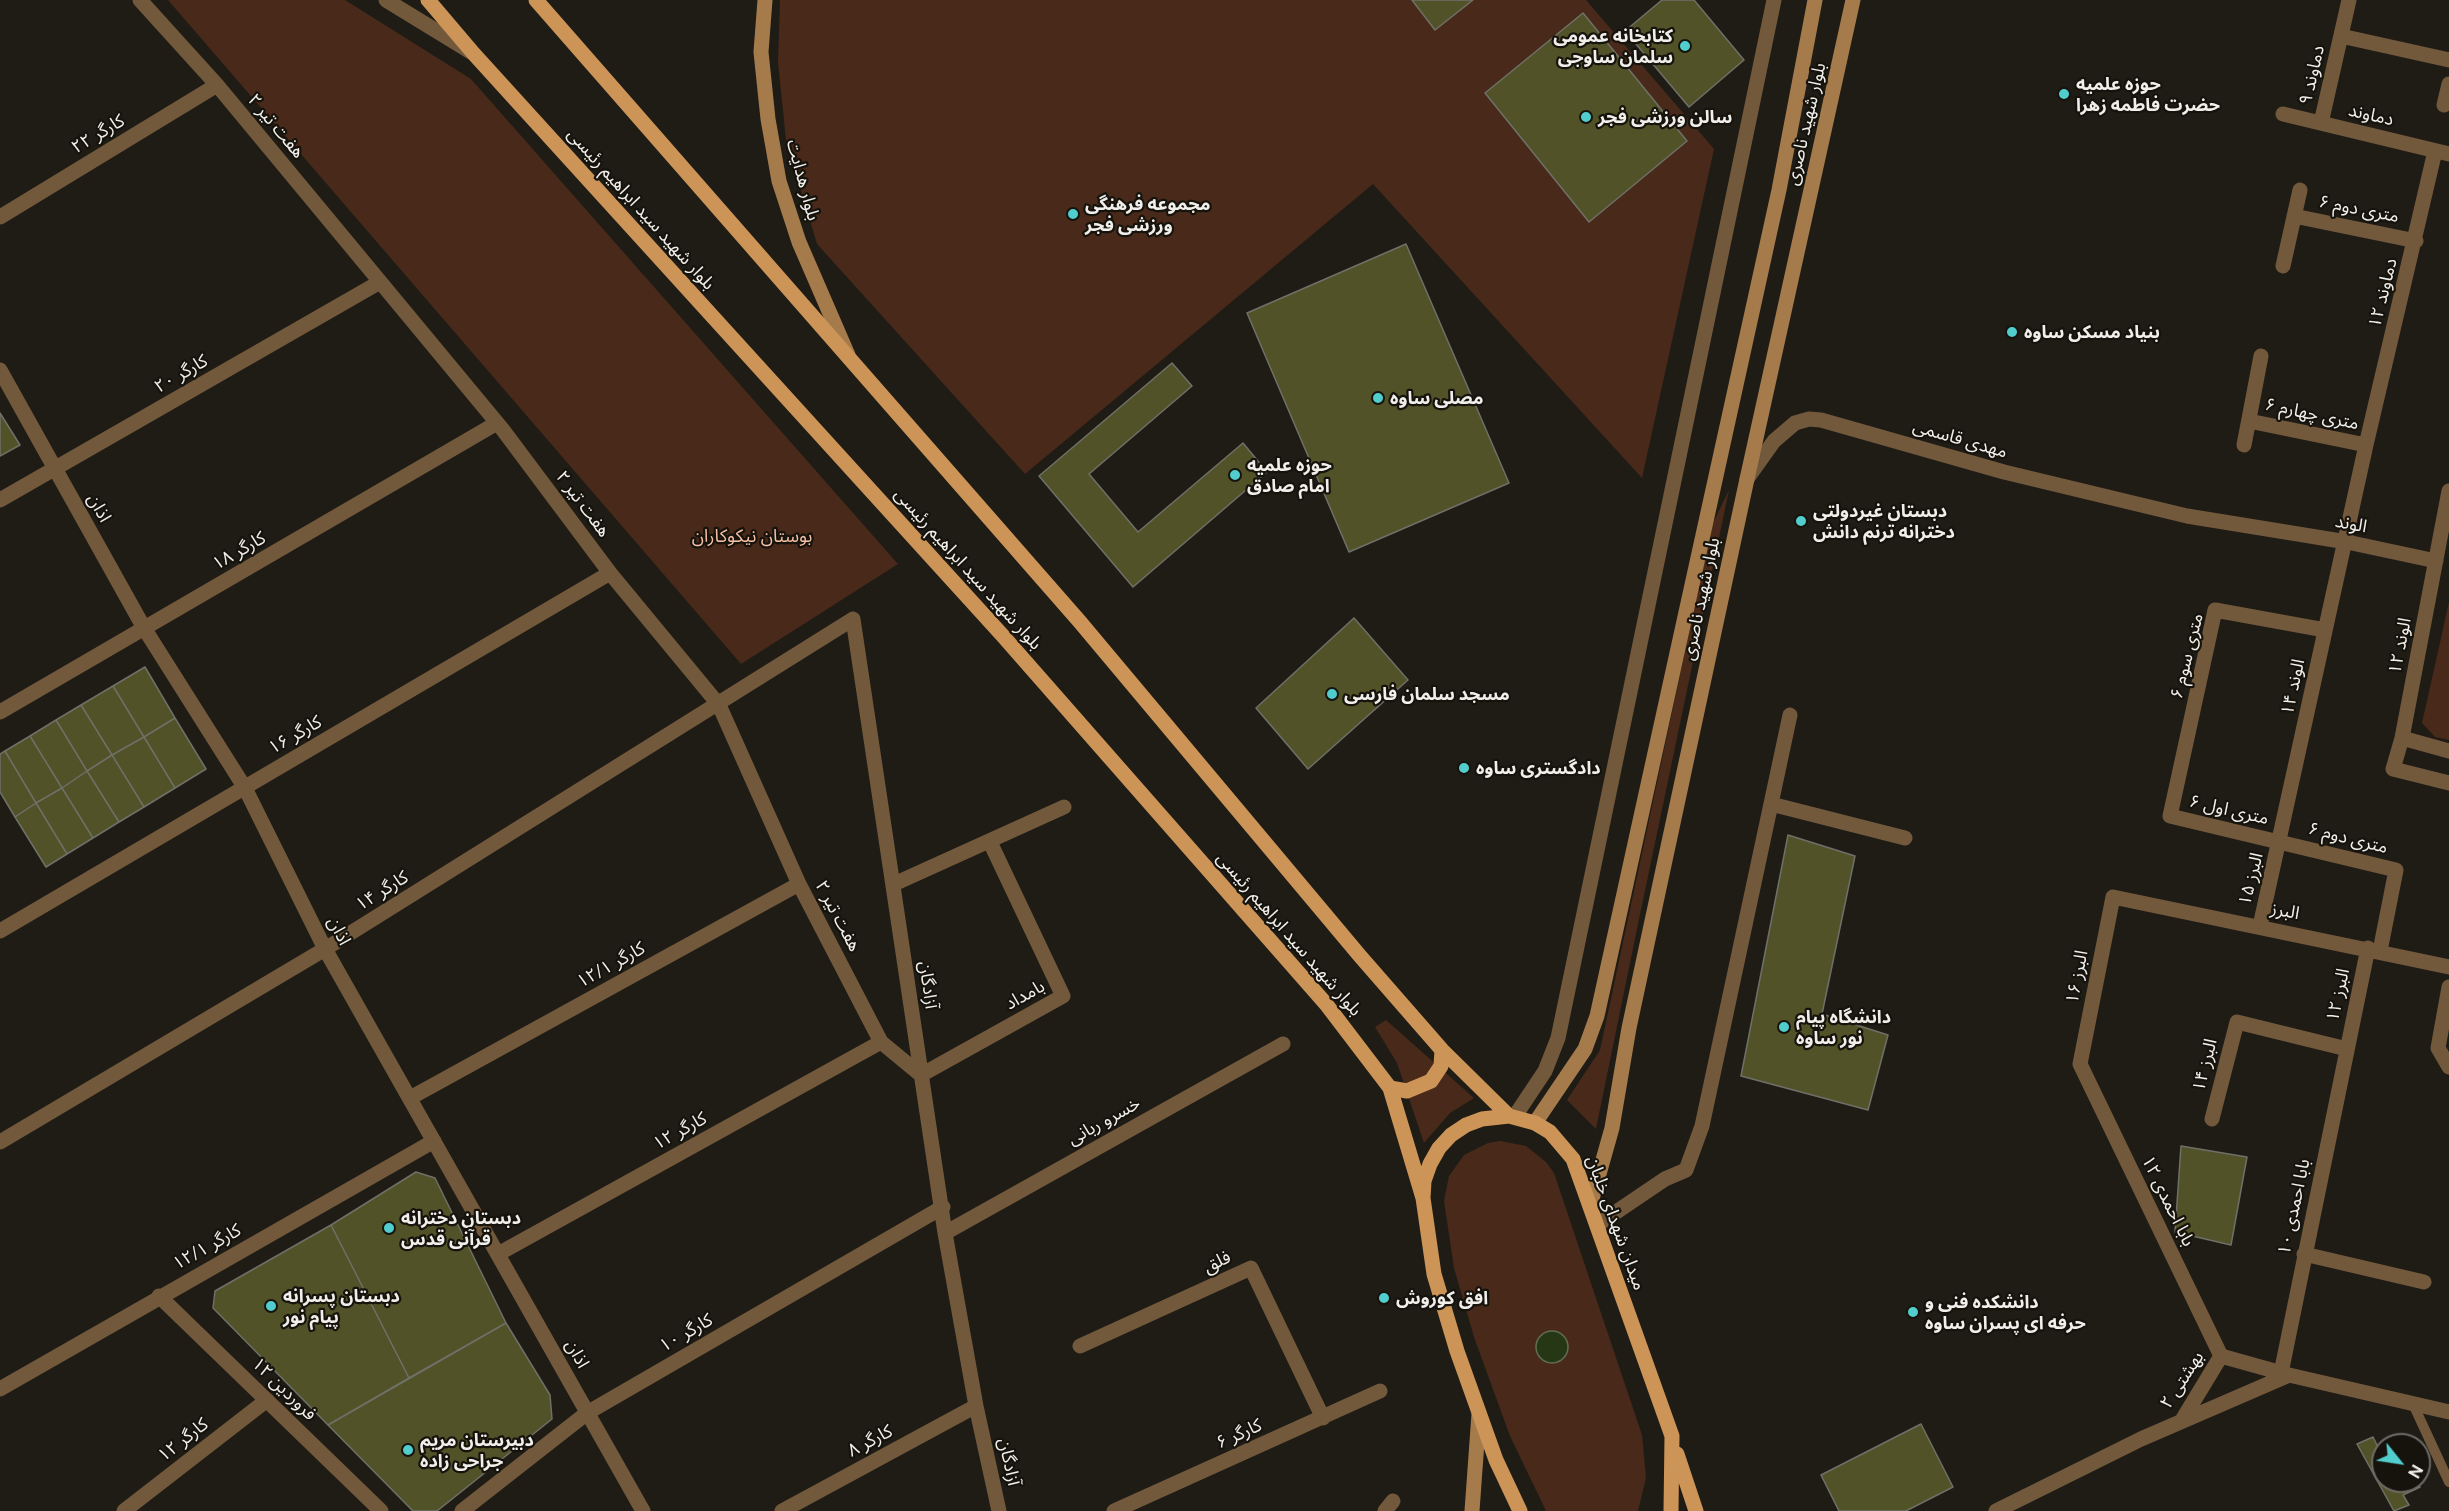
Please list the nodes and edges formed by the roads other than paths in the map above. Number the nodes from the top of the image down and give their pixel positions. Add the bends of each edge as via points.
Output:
1 (140, 0) edge
2 (386, 0) edge
3 (428, 0) edge
4 (536, 0) edge
5 (765, 0) edge
6 (1774, 0) edge
7 (1815, 0) edge
8 (1853, 0) edge
9 (2349, 0) edge
10 (2341, 36) junction
11 (474, 54) junction
12 (2449, 60) edge
13 (2449, 84) edge
14 (216, 85) junction
15 (2444, 105) dead end
16 (2283, 114) dead end
17 (2321, 123) junction
18 (2442, 152) edge
19 (2301, 190) dead end
20 (2294, 216) junction
21 (0, 217) edge
22 (2416, 241) junction
23 (2283, 266) dead end
24 (380, 282) junction
25 (2260, 356) dead end
26 (851, 360) junction
27 (0, 370) edge
28 (2249, 421) junction
29 (497, 423) junction
30 (2244, 445) dead end
31 (2366, 445) junction
32 (54, 469) junction
33 (1747, 479) junction
34 (2449, 491) edge
35 (0, 500) edge
36 (2187, 516) joint
37 (2347, 542) junction
38 (2436, 561) junction
39 (610, 573) junction
40 (144, 628) junction
41 (2325, 630) junction
42 (719, 705) junction
43 (0, 712) edge
44 (1790, 715) dead end
45 (2402, 738) junction
46 (2449, 751) edge
47 (2449, 783) edge
48 (245, 788) junction
49 (1771, 804) junction
50 (1064, 807) dead end
51 (2170, 816) joint
52 (1905, 838) dead end
53 (2280, 841) junction
54 (990, 842) junction
55 (799, 884) junction
56 (894, 884) junction
57 (2113, 897) joint
58 (2260, 926) junction
59 (0, 931) edge
60 (325, 949) junction
61 (2374, 949) junction
62 (2449, 967) edge
63 (2449, 987) edge
64 (881, 1042) junction
65 (1282, 1044) dead end
66 (2347, 1049) junction
67 (1442, 1050) junction
68 (2080, 1064) joint
69 (2449, 1066) edge
70 (921, 1076) junction
71 (1390, 1088) junction
72 (410, 1098) junction
73 (1512, 1116) junction
74 (2212, 1119) dead end
75 (1535, 1123) junction
76 (434, 1141) junction
77 (0, 1142) edge
78 (1423, 1198) junction
79 (1590, 1206) junction
80 (943, 1208) junction
81 (1597, 1225) junction
82 (945, 1233) junction
83 (498, 1254) junction
84 (2304, 1254) junction
85 (2424, 1282) dead end
86 (159, 1296) junction
87 (1080, 1346) dead end
88 (2221, 1356) junction
89 (2285, 1374) junction
90 (0, 1389) edge
91 (1380, 1391) dead end
92 (267, 1400) junction
93 (2413, 1404) junction
94 (976, 1406) junction
95 (2449, 1412) edge
96 (587, 1413) junction
97 (1479, 1414) junction
98 (1323, 1418) junction
99 (2181, 1422) junction
100 (1672, 1436) junction
101 (2449, 1482) edge
102 (124, 1511) edge
103 (381, 1511) edge
104 (462, 1511) edge
105 (643, 1511) edge
106 (782, 1511) edge
107 (999, 1511) edge
108 (1114, 1511) edge
109 (1472, 1511) edge
110 (1520, 1511) edge
111 (1671, 1511) edge
112 (1696, 1511) edge
113 (1996, 1511) edge

1 - 14 street, هفت تیر ۲
2 - 11 street
3 - 11 main road, بلوار شهید سید ابراهیم رئیسی
4 - 26 main road
5 - 26 main road, بلوار هدایت via 761,52 779,181 799,242
6 - 73 street via 1558,1038 1545,1071
7 - 75 main road, بلوار شهید ناصری via 1779,190 1597,1016 1586,1049
8 - 33 main road, بلوار شهید ناصری
9 - 10 street, دماوند ۹
10 - 12 street
10 - 17 street, دماوند ۹
11 - 71 main road, بلوار شهید سید ابراهیم رئیسی via 1003,636 1326,1004
13 - 15 street
14 - 21 street, کارگر ۲۲
14 - 24 street, هفت تیر ۲
16 - 17 street, دماوند
17 - 18 street, دماوند
18 - 22 street, دماوند ۱۲
19 - 20 street
20 - 22 street, ۶ متری دوم
20 - 23 street
22 - 31 street, دماوند ۱۲
24 - 29 street, هفت تیر ۲
24 - 32 street, کارگر ۲۰
25 - 28 street
26 - 67 main road via 1080,622
27 - 32 street, اذان
28 - 30 street
28 - 31 street, ۶ متری چهارم
29 - 39 street, هفت تیر ۲
29 - 40 street, کارگر ۱۸
31 - 37 street, دماوند ۱۲
32 - 35 street, کارگر ۲۰
32 - 40 street, اذان
33 - 36 street, مهدی قاسمی via 1774,441 1796,423 1815,420 2004,472
33 - 79 main road, بلوار شهید ناصری via 1629,1028 1612,1128
34 - 38 street
36 - 37 street, الوند
37 - 38 street, الوند
37 - 41 street, الوند ۱۴
38 - 45 street, الوند ۱۲
39 - 42 street, هفت تیر ۲
39 - 48 street, کارگر ۱۶
40 - 43 street, کارگر ۱۸
40 - 48 street, اذان
41 - 51 street, ۶ متری سوم via 2215,610
41 - 53 street, الوند ۱۴
42 - 55 street, هفت تیر ۲
42 - 56 street, آزادگان via 853,619
42 - 60 street, کارگر ۱۴
44 - 49 street
45 - 46 street
45 - 47 street, الوند ۱۲ via 2393,769
48 - 59 street, کارگر ۱۶
48 - 60 street, اذان
49 - 52 street
49 - 81 street via 1702,1126 1686,1170 1665,1179
50 - 54 street
51 - 53 street, ۶ متری اول
53 - 58 street, البرز ۱۵
53 - 61 street, ۶ متری دوم via 2396,870
54 - 56 street
54 - 70 street, بامداد via 1063,996
55 - 64 street, هفت تیر ۲
55 - 72 street, کارگر ۱۲/۱
56 - 70 street, آزادگان
57 - 58 street, البرز
57 - 68 street, البرز ۱۶
58 - 61 street, البرز
60 - 72 street, اذان
60 - 77 street, کارگر ۱۴
61 - 62 street, البرز
61 - 66 street, البرز ۱۲
63 - 69 street via 2438,1048
64 - 70 street, هفت تیر ۲
64 - 83 street, کارگر ۱۲
65 - 82 street, خسرو ربانی
66 - 74 street, البرز ۱۴ via 2237,1022
66 - 84 street, بابا احمدی ۱۰
67 - 71 main road via 1441,1066 1431,1081 1407,1091
67 - 73 main road
68 - 88 street, بابا احمدی ۱۲
70 - 80 street, آزادگان
71 - 78 main road, بلوار شهید سید ابراهیم رئیسی
72 - 76 street, اذان
73 - 75 main road, میدان شهدای خلبان
73 - 78 main road, میدان شهدای خلبان via 1482,1119 1451,1135 1430,1164
75 - 79 main road, میدان شهدای خلبان via 1563,1144 1573,1159
76 - 83 street, اذان
76 - 86 street, کارگر ۱۲/۱
78 - 97 main road, میدان شهدای خلبان via 1434,1274
79 - 81 main road, میدان شهدای خلبان
80 - 82 street, آزادگان
80 - 96 street, کارگر ۱۰
81 - 100 main road, میدان شهدای خلبان
82 - 94 street, آزادگان
83 - 96 street, اذان
84 - 85 street
84 - 89 street, بابا احمدی ۱۰
86 - 90 street, کارگر ۱۲/۱
86 - 92 street, ۱۲ فروردین
87 - 98 street, فلق via 1251,1268
88 - 89 street, بهشتی ۲
88 - 99 street, بهشتی ۲
89 - 93 street, بهشتی ۲
89 - 99 street
91 - 98 street, کارگر ۶
92 - 102 street, کارگر ۱۲
92 - 103 street, ۱۲ فروردین
93 - 95 street, بهشتی ۲
93 - 101 lane
94 - 106 street, کارگر ۸
94 - 107 street, آزادگان
96 - 104 street, کارگر ۱۰
96 - 105 street, اذان
97 - 109 main road
97 - 110 main road, میدان شهدای خلبان
98 - 108 street, کارگر ۶
99 - 113 street, بهشتی ۲
100 - 111 main road, میدان شهدای خلبان
100 - 112 main road

